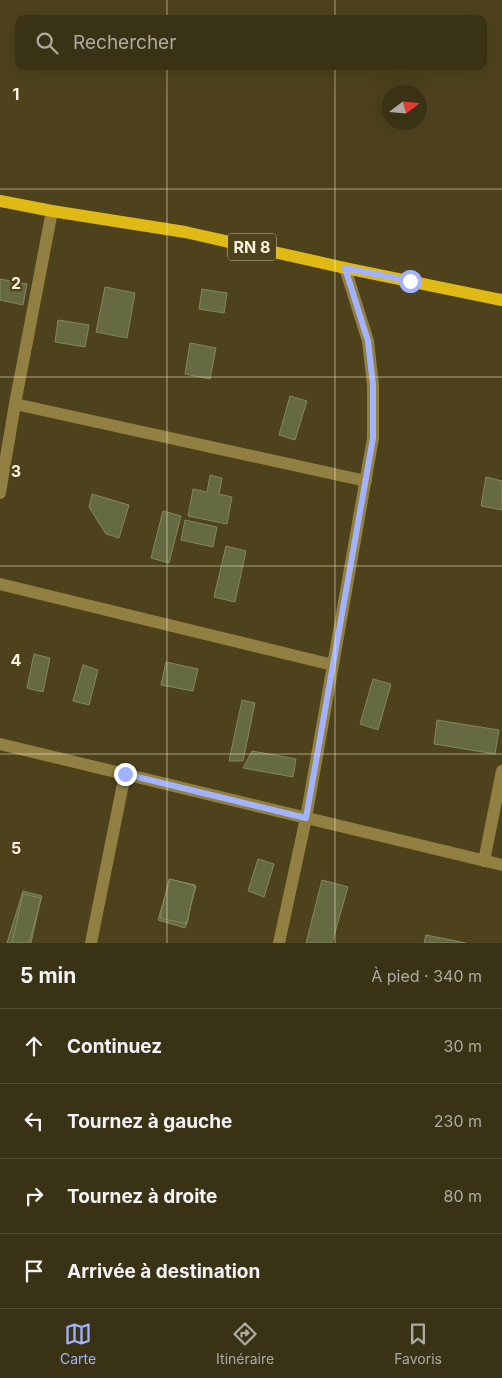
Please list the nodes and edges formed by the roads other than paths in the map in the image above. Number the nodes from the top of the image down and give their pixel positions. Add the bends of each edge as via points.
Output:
1 (0, 201) edge
2 (52, 211) junction
3 (345, 268) junction
4 (502, 300) edge
5 (15, 404) junction
6 (366, 481) junction
7 (0, 493) edge
8 (0, 584) edge
9 (333, 665) junction
10 (0, 744) edge
11 (502, 771) edge
12 (125, 774) junction
13 (306, 818) junction
14 (484, 860) junction
15 (502, 865) edge
16 (91, 943) edge
17 (279, 943) edge

1 - 2 main road, RN 8
2 - 3 main road, RN 8 via 185,232
2 - 5 street
3 - 4 main road, RN 8
3 - 6 street via 368,341 373,385 373,438
5 - 6 street
5 - 7 street
6 - 9 street
8 - 9 street
9 - 13 street
10 - 12 street
11 - 14 street
12 - 13 street
12 - 16 street
13 - 14 street
13 - 17 street
14 - 15 street

